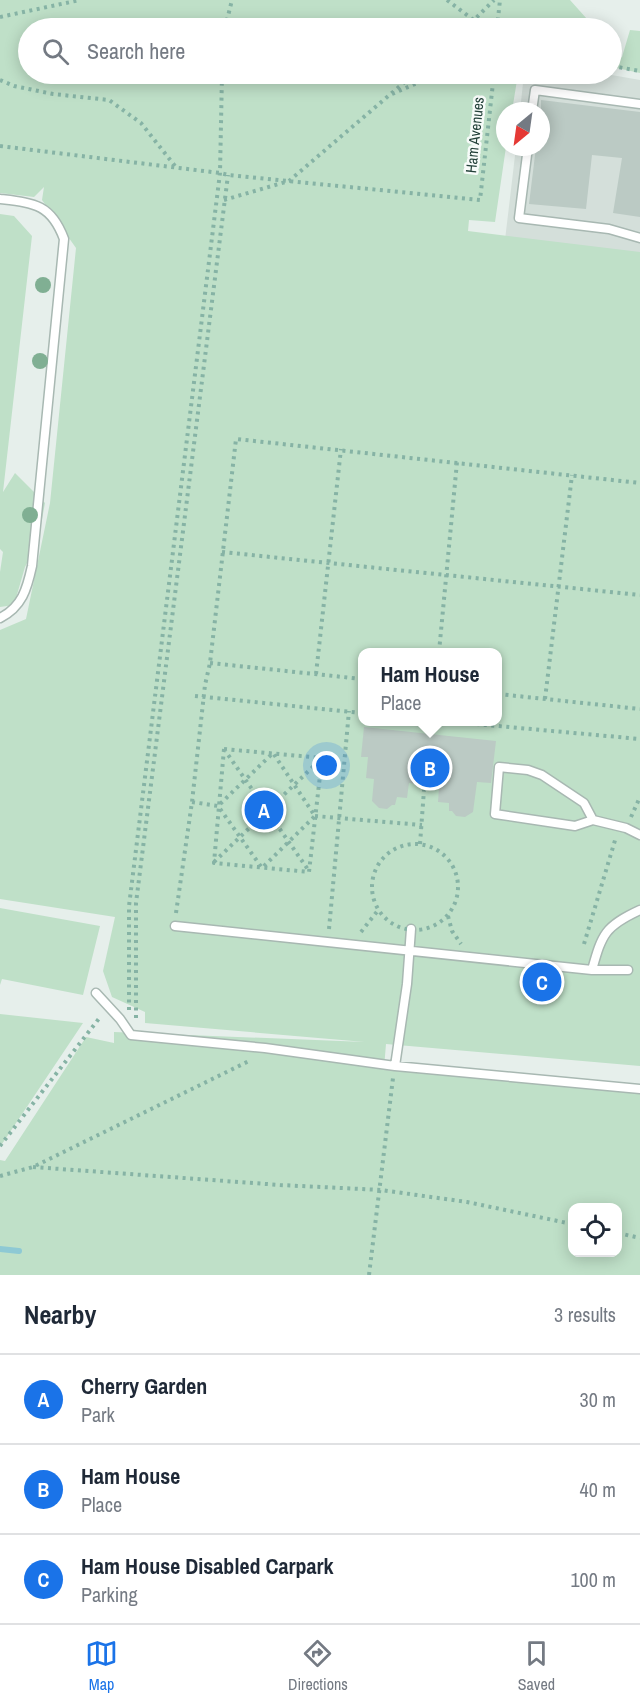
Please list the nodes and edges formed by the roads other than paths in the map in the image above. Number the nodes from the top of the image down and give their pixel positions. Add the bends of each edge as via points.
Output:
1 (533, 102) edge
2 (640, 104) edge
3 (527, 156) edge
4 (0, 200) edge
5 (640, 237) edge
6 (0, 618) edge
7 (593, 820) junction
8 (640, 835) edge
9 (640, 910) edge
10 (175, 926) road end
11 (411, 929) road end
12 (409, 950) junction
13 (592, 970) junction
14 (628, 970) dead end
15 (96, 993) dead end
16 (395, 1066) junction
17 (640, 1089) edge

1 - 2 lane via 535,90
3 - 5 lane via 519,218 609,229
4 - 6 lane via 31,203 48,212 64,239 32,566 27,587 13,612
7 - 7 lane via 575,826 495,814 499,767 542,775 584,803
7 - 8 lane
9 - 13 lane via 619,920 600,940
10 - 12 lane
11 - 12 lane
12 - 13 lane
12 - 16 lane
13 - 14 lane
15 - 16 lane via 131,1035
16 - 17 lane

